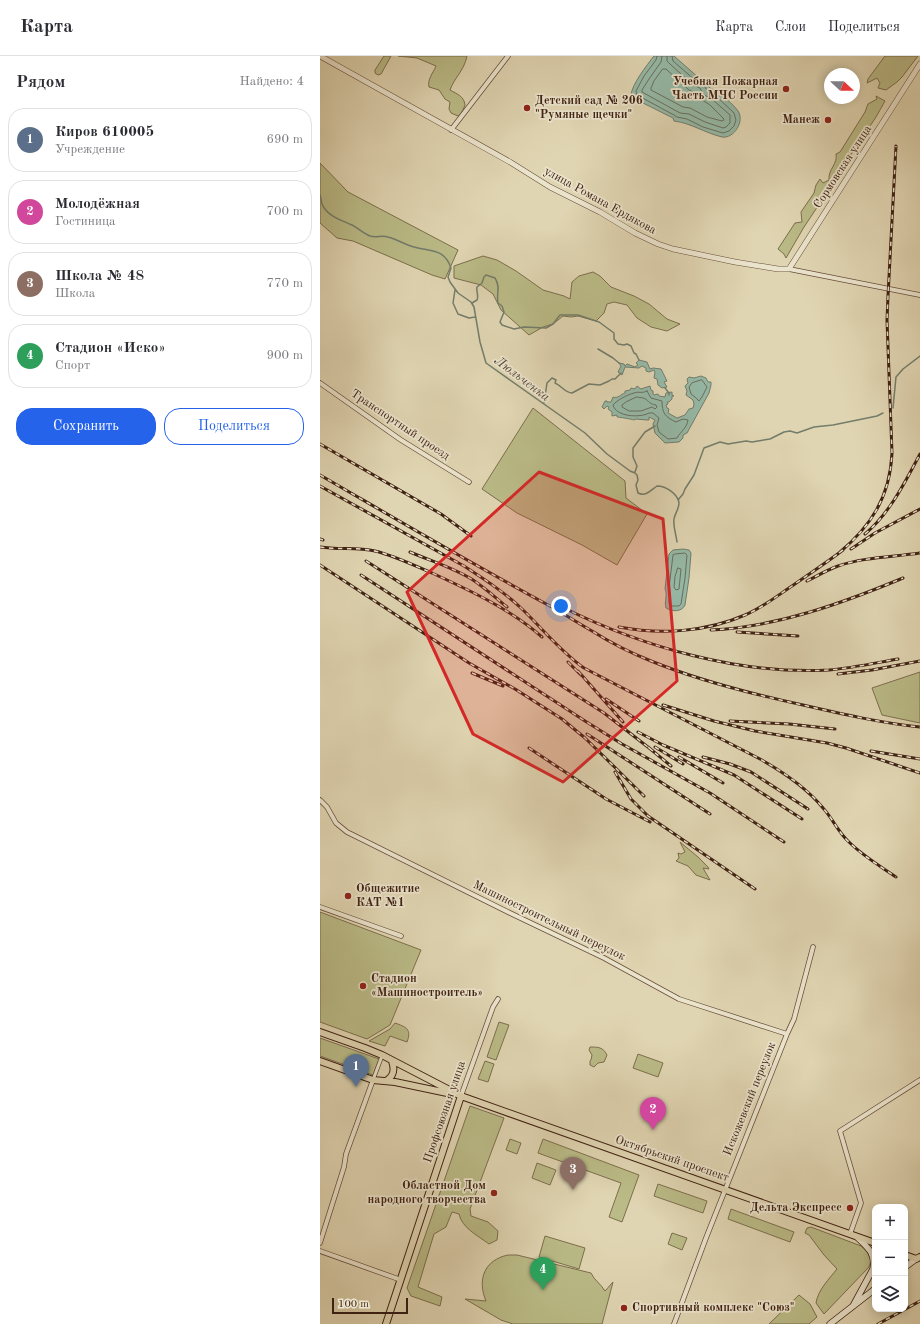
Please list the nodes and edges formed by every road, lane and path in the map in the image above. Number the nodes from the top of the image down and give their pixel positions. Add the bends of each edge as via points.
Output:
1 (320, 56) edge
2 (508, 56) edge
3 (920, 64) edge
4 (920, 69) edge
5 (913, 75) junction
6 (451, 130) junction
7 (789, 269) junction
8 (920, 295) edge
9 (320, 383) edge
10 (469, 482) dead end
11 (320, 800) edge
12 (320, 907) edge
13 (400, 936) dead end
14 (813, 947) dead end
15 (498, 999) dead end
16 (320, 1032) edge
17 (787, 1034) junction
18 (382, 1055) junction
19 (320, 1061) edge
20 (392, 1061) junction
21 (373, 1080) junction
22 (920, 1080) edge
23 (386, 1081) junction
24 (462, 1096) junction
25 (725, 1190) junction
26 (850, 1234) junction
27 (857, 1237) junction
28 (320, 1243) edge
29 (872, 1243) edge
30 (320, 1251) edge
31 (908, 1256) edge
32 (918, 1258) edge
33 (908, 1265) edge
34 (401, 1280) junction
35 (872, 1291) edge
36 (853, 1306) junction
37 (386, 1324) edge
38 (674, 1324) edge
39 (830, 1324) edge

1 - 6 street, улица Романа Ердякова
2 - 6 street
3 - 5 street, Сормовская улица
4 - 5 street, Сормовская улица
5 - 7 street, Сормовская улица
6 - 7 street, улица Романа Ердякова via 550,187 658,244 735,262
7 - 8 street, улица Романа Ердякова
9 - 10 street, Транспортный проезд via 401,440
11 - 17 street, Машиностроительный переулок via 336,823 347,832 604,958 679,1000
12 - 13 street
14 - 17 street, Искожевский переулок via 794,1019
15 - 24 street, Профсоюзная улица
16 - 18 main road, Октябрьский проспект
17 - 25 street, Искожевский переулок
18 - 20 main road, Октябрьский проспект
18 - 21 street
19 - 21 main road, Октябрьский проспект
20 - 23 main road via 394,1072
20 - 24 main road, Октябрьский проспект
21 - 23 main road, Октябрьский проспект
21 - 28 street via 346,1154
22 - 26 street via 840,1131 862,1203
23 - 24 main road, Октябрьский проспект
24 - 25 main road, Октябрьский проспект
24 - 34 main road, Профсоюзная улица
25 - 26 main road, Октябрьский проспект
25 - 38 street, Искожевский переулок
26 - 27 main road, Октябрьский проспект
27 - 29 main road, Октябрьский проспект
27 - 36 main road via 871,1252 874,1263
30 - 34 street
31 - 32 main road
32 - 33 main road
34 - 37 main road, Профсоюзная улица
35 - 36 main road
36 - 39 main road

